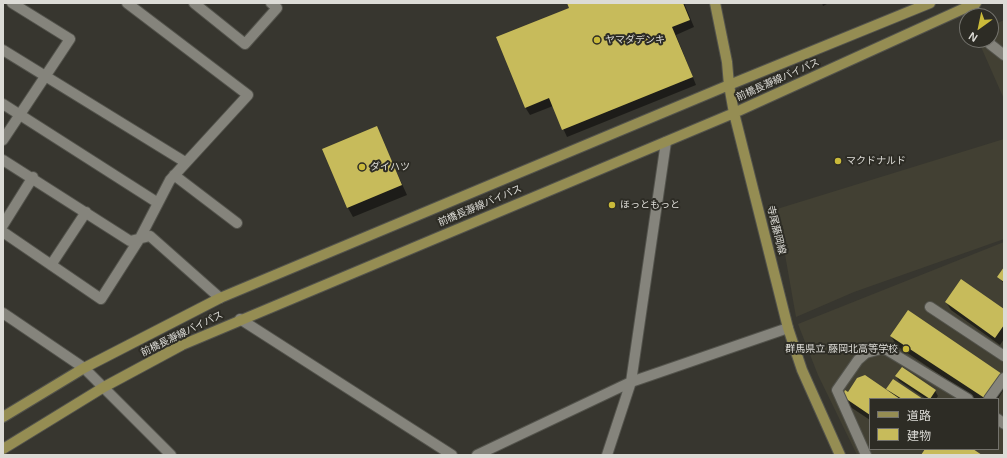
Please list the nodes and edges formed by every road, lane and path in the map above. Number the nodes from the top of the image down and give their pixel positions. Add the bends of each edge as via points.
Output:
1 (12, 3) edge
2 (127, 3) edge
3 (194, 3) edge
4 (271, 3) edge
5 (715, 3) edge
6 (930, 3) edge
7 (974, 4) edge
8 (995, 48) edge
9 (3, 50) edge
10 (1004, 55) edge
11 (45, 76) junction
12 (729, 85) junction
13 (3, 104) edge
14 (734, 113) junction
15 (20, 114) junction
16 (3, 140) edge
17 (666, 142) junction
18 (3, 160) edge
19 (185, 162) junction
20 (174, 175) junction
21 (33, 177) junction
22 (158, 203) junction
23 (86, 212) junction
24 (237, 223) dead end
25 (3, 225) edge
26 (3, 232) edge
27 (140, 238) junction
28 (51, 265) junction
29 (220, 298) junction
30 (930, 307) dead end
31 (3, 313) edge
32 (240, 319) junction
33 (788, 328) junction
34 (1004, 356) edge
35 (84, 368) junction
36 (1004, 378) edge
37 (631, 382) junction
38 (104, 387) junction
39 (966, 398) edge
40 (990, 398) edge
41 (3, 417) edge
42 (3, 448) edge
43 (171, 455) edge
44 (452, 455) edge
45 (477, 455) edge
46 (606, 455) edge
47 (840, 455) edge
48 (866, 455) edge

1 - 11 street via 70,39
2 - 19 street via 248,95
3 - 4 street via 245,44 277,8
5 - 12 main road, 寺尾藤岡線
6 - 12 main road, 前橋長瀞線バイパス
7 - 14 main road, 前橋長瀞線バイパス
8 - 10 street
9 - 11 street
11 - 15 street
11 - 19 street
12 - 14 main road, 寺尾藤岡線
12 - 29 main road, 前橋長瀞線バイパス
13 - 15 street
14 - 17 main road, 前橋長瀞線バイパス
14 - 33 main road, 寺尾藤岡線
15 - 16 street
15 - 22 street
17 - 32 main road, 前橋長瀞線バイパス
17 - 37 street
18 - 21 street
19 - 20 street
20 - 22 street
20 - 24 street
21 - 23 street
21 - 25 street
22 - 27 street
23 - 27 street via 130,241
23 - 28 street
26 - 28 street
27 - 28 street via 101,299
27 - 29 street via 150,236
29 - 35 main road, 前橋長瀞線バイパス
30 - 34 street
31 - 35 street
32 - 38 main road, 前橋長瀞線バイパス via 182,345
32 - 44 street
33 - 37 street
33 - 47 main road, 寺尾藤岡線 via 802,370
35 - 38 street
35 - 41 main road, 前橋長瀞線バイパス
36 - 40 street
37 - 45 street
37 - 46 street
38 - 42 main road, 前橋長瀞線バイパス
38 - 43 street
39 - 48 street via 888,350 866,353 837,390

